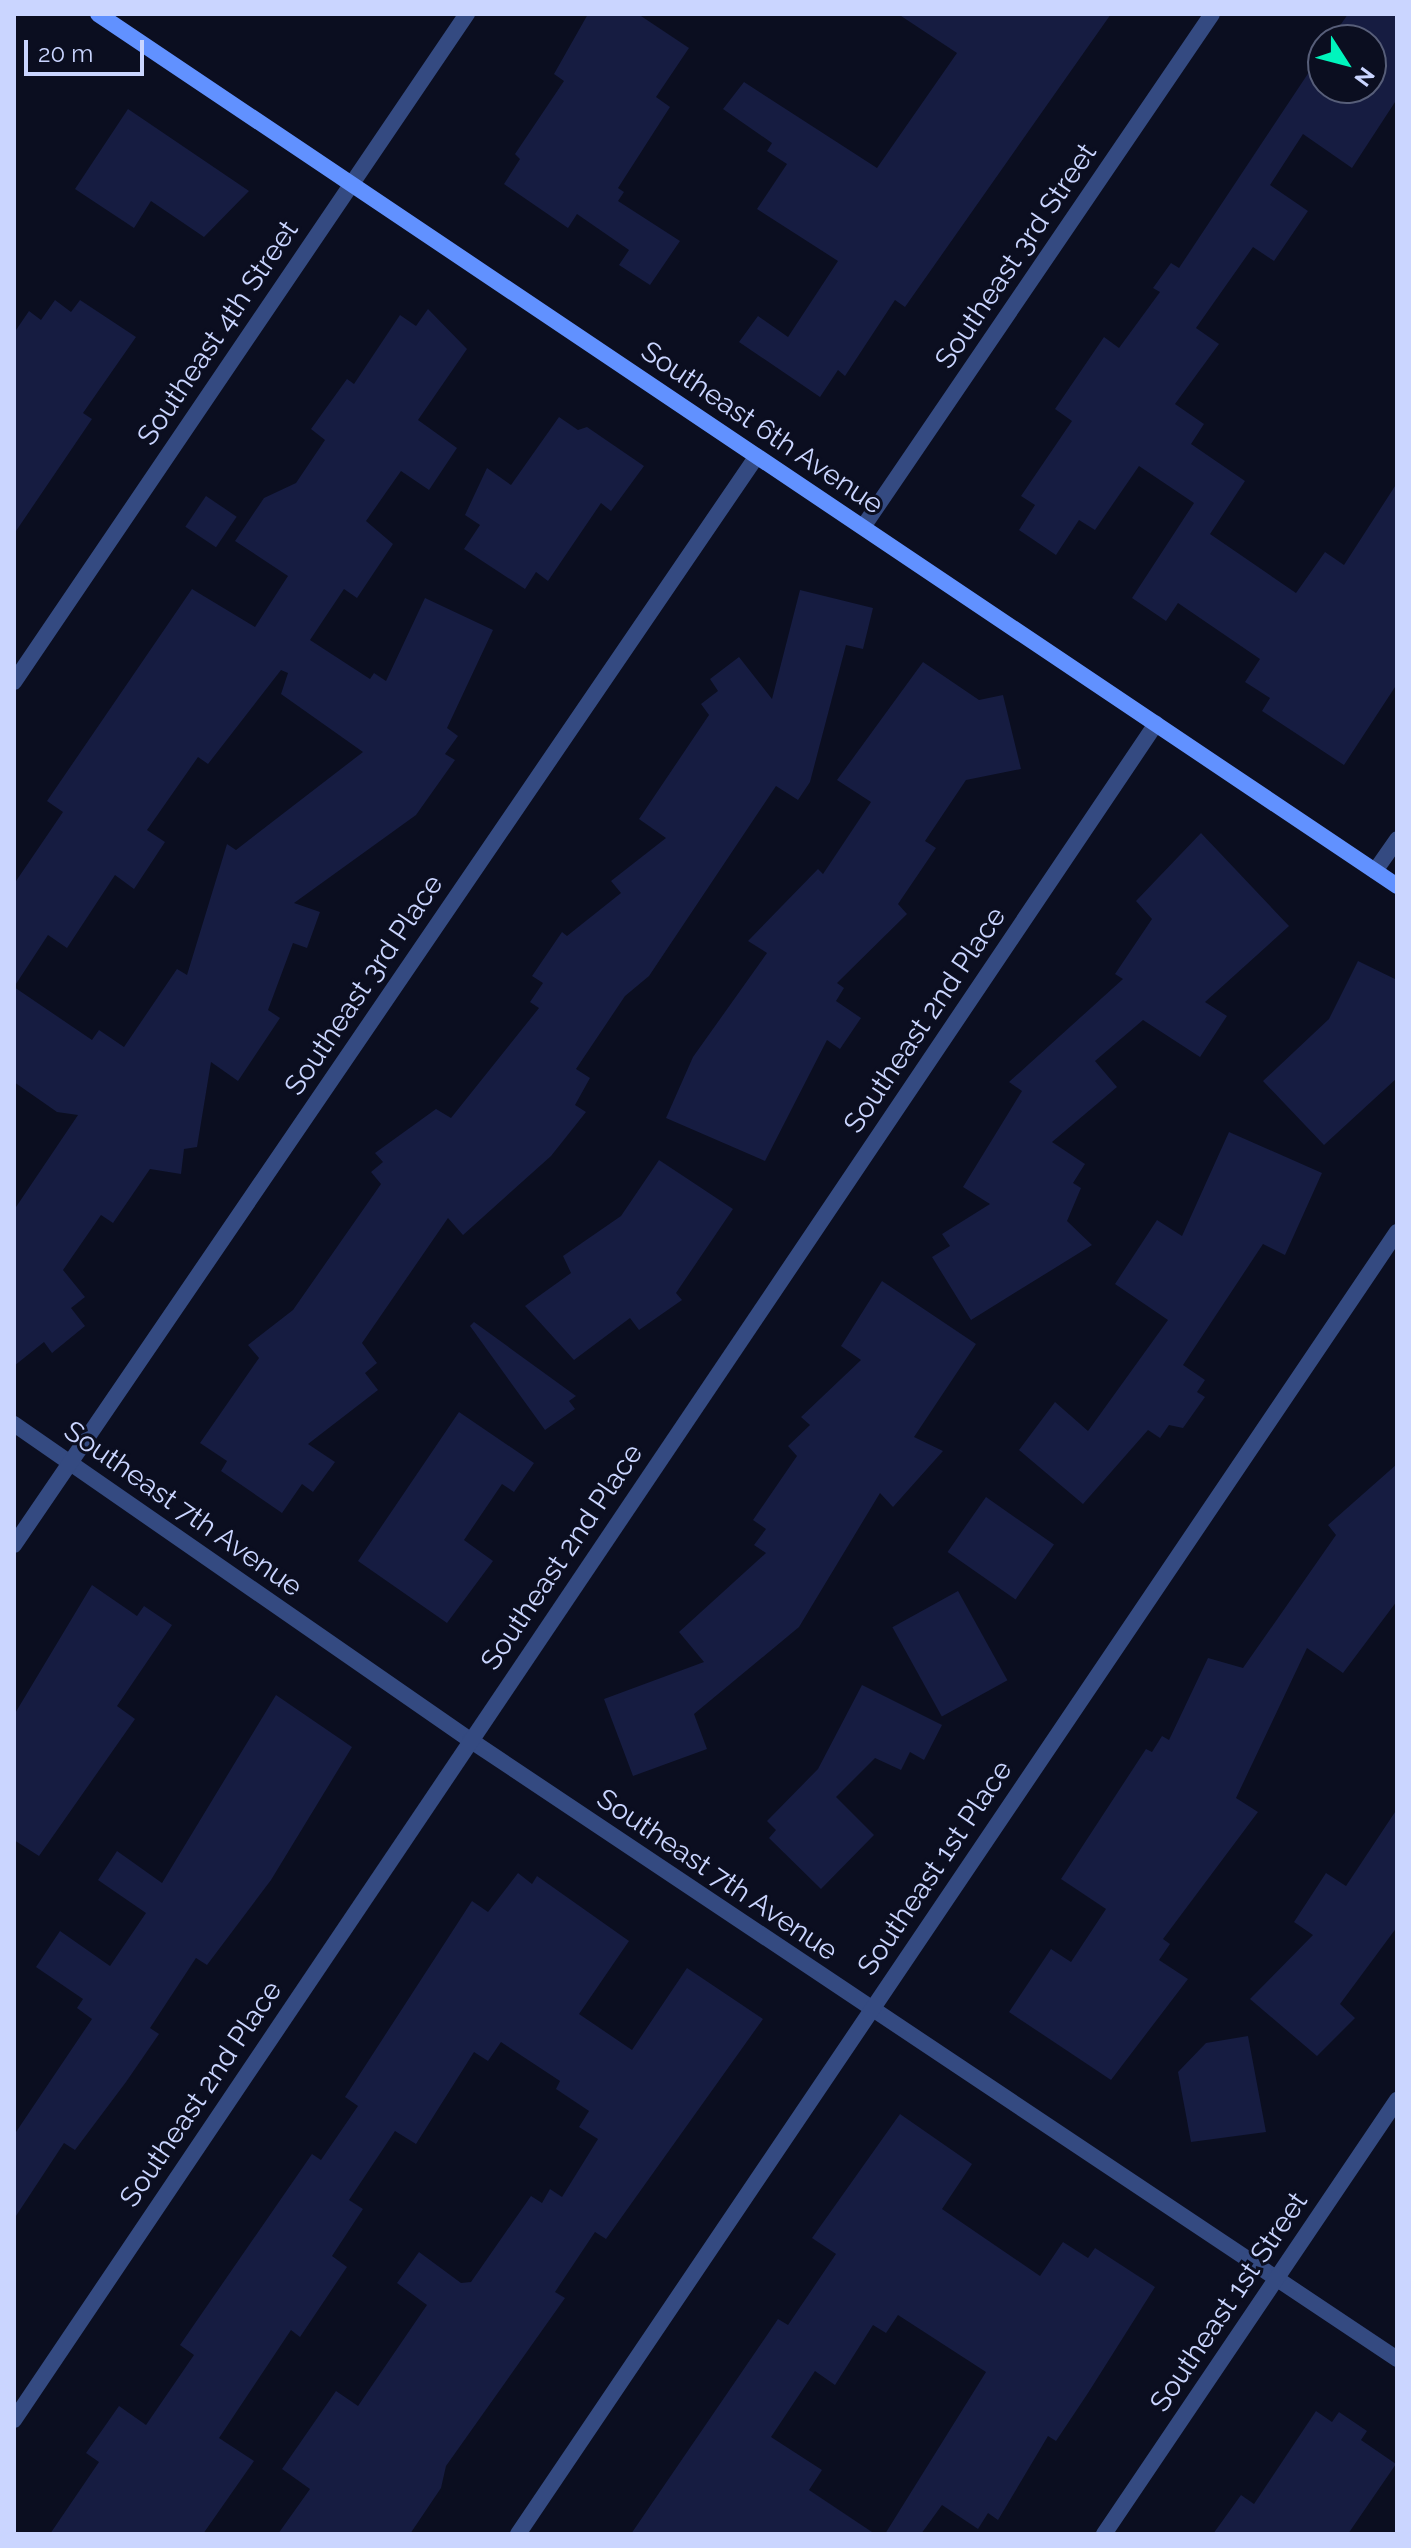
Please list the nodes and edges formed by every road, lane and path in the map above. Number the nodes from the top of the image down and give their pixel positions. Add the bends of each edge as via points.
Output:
1 (98, 14) edge
2 (467, 14) edge
3 (1212, 14) edge
4 (351, 183) junction
5 (757, 456) junction
6 (863, 527) junction
7 (14, 682) edge
8 (1156, 724) junction
9 (1397, 839) edge
10 (1375, 871) junction
11 (1397, 886) edge
12 (1397, 1232) edge
13 (14, 1424) edge
14 (70, 1461) junction
15 (14, 1545) edge
16 (470, 1740) junction
17 (870, 2009) junction
18 (1397, 2100) edge
19 (1277, 2279) junction
20 (1397, 2359) edge
21 (14, 2420) edge
22 (518, 2534) edge
23 (1104, 2534) edge

1 - 4 street, Southeast 6th Avenue
2 - 4 street, Southeast 4th Street
3 - 6 street, Southeast 3rd Street
4 - 5 street, Southeast 6th Avenue
4 - 7 street, Southeast 4th Street
5 - 6 street, Southeast 6th Avenue
5 - 14 street, Southeast 3rd Place
6 - 8 street, Southeast 6th Avenue
8 - 10 street, Southeast 6th Avenue
8 - 16 street, Southeast 2nd Place
9 - 10 street
10 - 11 street, Southeast 6th Avenue
12 - 17 street, Southeast 1st Place
13 - 14 street, Southeast 7th Avenue
14 - 15 street, Southeast 3rd Place
14 - 16 street, Southeast 7th Avenue
16 - 17 street, Southeast 7th Avenue
16 - 21 street, Southeast 2nd Place
17 - 19 street, Southeast 7th Avenue
17 - 22 street, Southeast 1st Place
18 - 19 street, Southeast 1st Street
19 - 20 street, Southeast 7th Avenue
19 - 23 street, Southeast 1st Street

